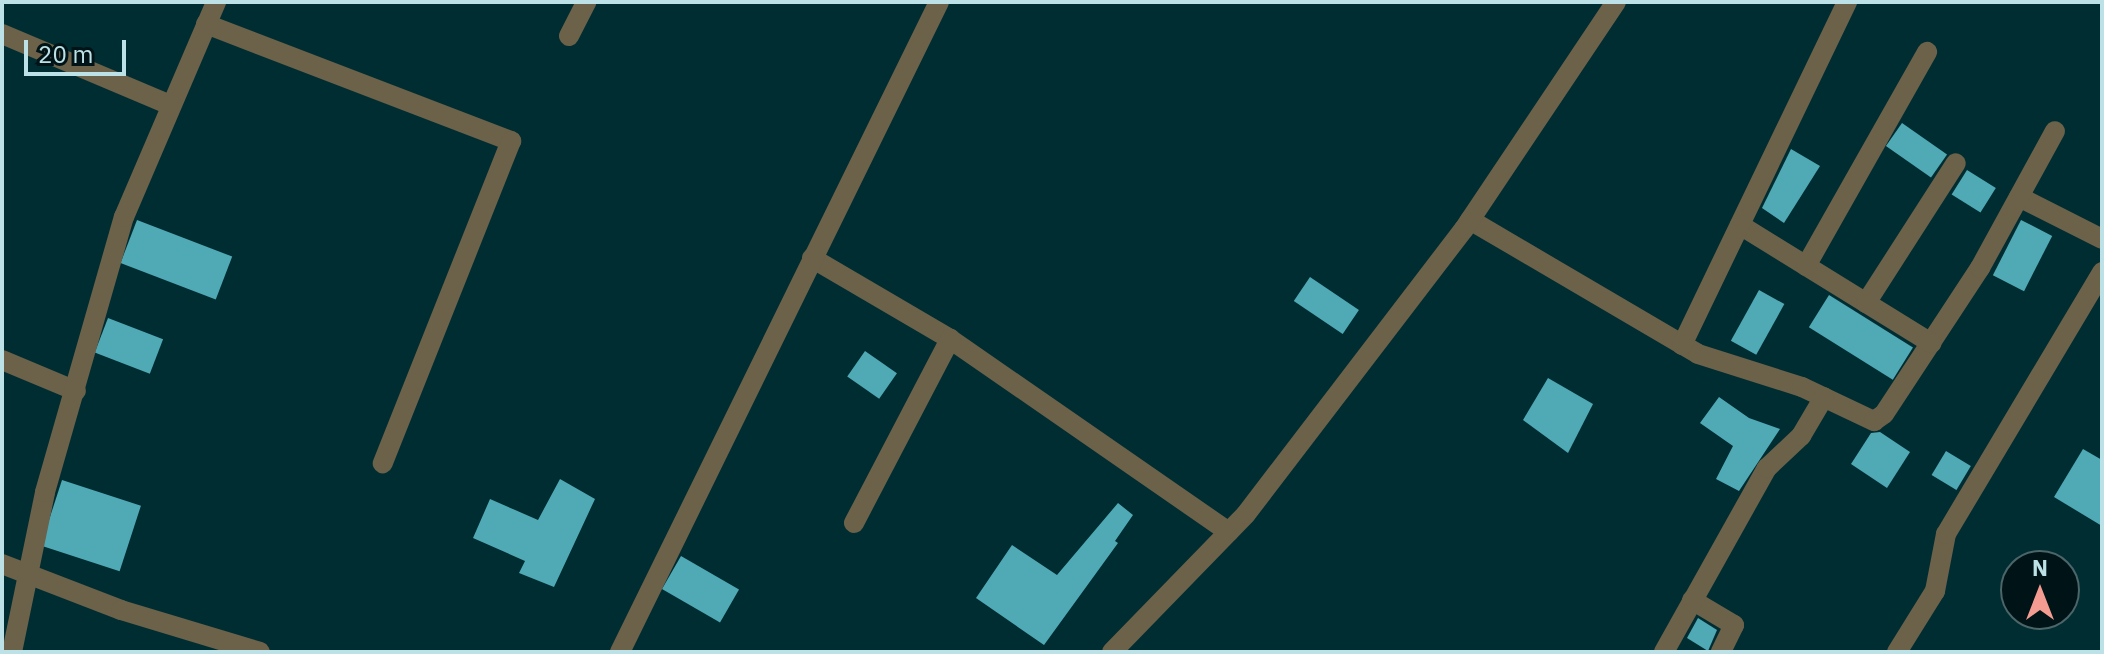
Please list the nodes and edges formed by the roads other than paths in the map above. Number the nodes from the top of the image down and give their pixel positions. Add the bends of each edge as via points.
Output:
1 (216, 2) edge
2 (586, 2) edge
3 (939, 2) edge
4 (1616, 2) edge
5 (1847, 2) edge
6 (206, 24) junction
7 (2, 34) edge
8 (569, 36) dead end
9 (1927, 52) dead end
10 (168, 104) junction
11 (2055, 131) dead end
12 (1956, 163) dead end
13 (2019, 197) junction
14 (1470, 220) junction
15 (1740, 225) junction
16 (2102, 239) edge
17 (812, 258) junction
18 (1806, 266) junction
19 (2102, 272) edge
20 (1866, 303) junction
21 (950, 339) junction
22 (1931, 343) junction
23 (1682, 345) junction
24 (2, 360) edge
25 (76, 391) junction
26 (1824, 397) junction
27 (383, 463) dead end
28 (854, 523) dead end
29 (1229, 532) junction
30 (2, 564) edge
31 (26, 574) junction
32 (1692, 600) junction
33 (12, 652) edge
34 (260, 652) edge
35 (620, 652) edge
36 (1112, 652) edge
37 (1664, 652) edge
38 (1721, 652) edge
39 (1897, 652) edge

1 - 6 street
2 - 8 street
3 - 17 street
4 - 14 street
5 - 15 street
6 - 10 street
6 - 27 street via 511,141
7 - 10 street
9 - 18 street
10 - 25 street via 124,217
11 - 13 street
12 - 20 street
13 - 16 street
13 - 22 street
14 - 23 street
14 - 29 street
15 - 18 street
15 - 23 street
17 - 21 street
17 - 35 street
18 - 20 street
19 - 39 street via 1946,534 1935,591
20 - 22 street
21 - 28 street
21 - 29 street
22 - 26 street via 1879,418 1869,420
23 - 26 street
24 - 25 street
25 - 31 street
26 - 32 street via 1801,436 1767,468
29 - 36 street
30 - 31 street
31 - 33 street
31 - 34 street via 121,610
32 - 37 street
32 - 38 street via 1734,625

